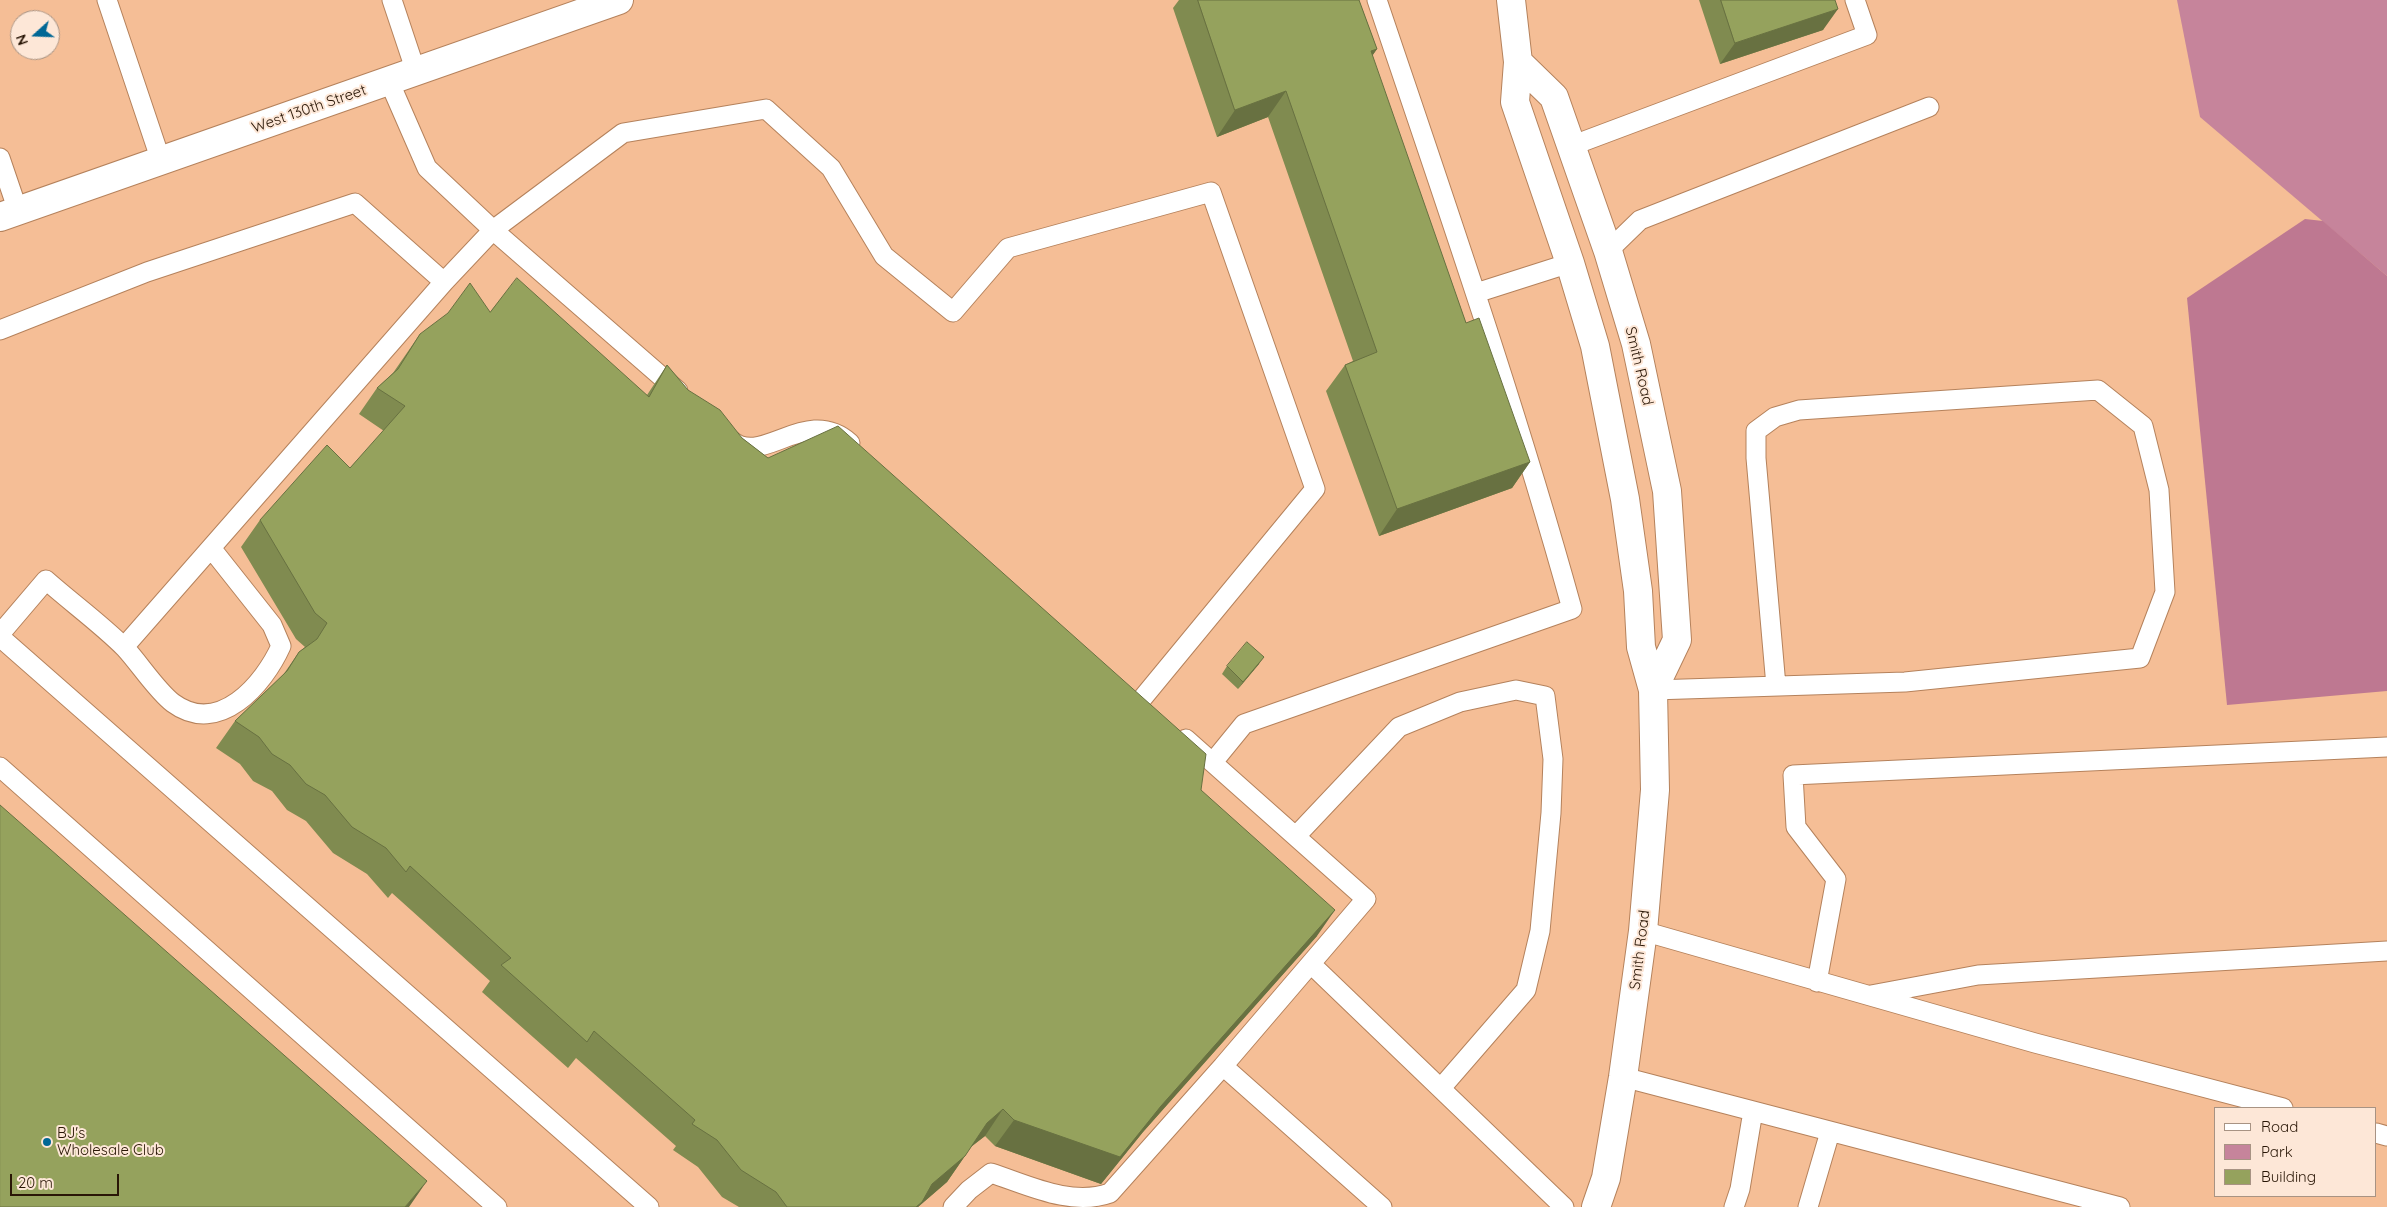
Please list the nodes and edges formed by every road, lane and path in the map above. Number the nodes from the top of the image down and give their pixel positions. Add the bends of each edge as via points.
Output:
1 (107, 0) edge
2 (392, 0) edge
3 (619, 0) edge
4 (1377, 0) edge
5 (1511, 0) edge
6 (1855, 0) edge
7 (1518, 62) junction
8 (416, 72) junction
9 (388, 81) junction
10 (1929, 107) dead end
11 (1571, 146) junction
12 (0, 158) edge
13 (161, 161) junction
14 (9, 214) edge
15 (493, 230) junction
16 (1608, 251) junction
17 (1570, 263) junction
18 (444, 282) junction
19 (1476, 293) junction
20 (0, 330) edge
21 (691, 403) edge
22 (716, 427) edge
23 (867, 458) edge
24 (211, 548) junction
25 (0, 635) edge
26 (124, 647) junction
27 (1776, 686) junction
28 (1653, 690) junction
29 (1155, 712) edge
30 (1170, 725) edge
31 (2387, 747) edge
32 (1213, 762) junction
33 (0, 767) edge
34 (1296, 836) junction
35 (1643, 931) junction
36 (2387, 952) edge
37 (1311, 964) junction
38 (1817, 982) junction
39 (1866, 995) junction
40 (1223, 1066) junction
41 (1623, 1078) junction
42 (1441, 1088) junction
43 (2279, 1107) edge
44 (1753, 1111) junction
45 (1830, 1132) junction
46 (497, 1207) edge
47 (649, 1207) edge
48 (953, 1207) edge
49 (1382, 1207) edge
50 (1564, 1207) edge
51 (1596, 1207) edge
52 (1734, 1207) edge
53 (1808, 1207) edge
54 (2120, 1207) edge

1 - 13 lane
2 - 8 lane
3 - 8 main road, West 130th Street
4 - 19 lane
5 - 7 main road, Smith Road
6 - 11 lane via 1867,35
7 - 11 main road, Smith Road via 1554,97
7 - 17 main road, Smith Road via 1515,102
8 - 9 main road, West 130th Street
9 - 13 main road, West 130th Street
9 - 15 lane via 426,168
10 - 16 lane via 1640,220
11 - 16 main road, Smith Road
12 - 14 lane
13 - 14 main road, West 130th Street
15 - 18 lane
15 - 21 lane
15 - 29 lane via 623,133 766,109 831,168 884,256 953,312 1008,248 1211,192 1315,488 1134,694
16 - 28 main road, Smith Road via 1636,344 1667,491 1677,640
17 - 19 lane
17 - 28 main road, Smith Road via 1594,346 1623,489 1638,592 1641,647
18 - 20 lane via 355,203 147,272
18 - 24 lane
19 - 32 lane via 1549,524 1572,609 1244,724
22 - 23 lane via 734,443 747,448 763,446 811,429 829,431 845,438
24 - 26 lane
24 - 26 lane via 272,625 281,646 273,664 255,688 230,708 210,713 192,712 173,703
25 - 26 lane via 46,580
25 - 47 lane
27 - 27 lane via 1756,458 1756,432 1775,417 1799,410 2098,390 2143,426 2159,490 2165,592 2140,658 1905,682
27 - 28 lane
28 - 35 main road, Smith Road via 1655,790
30 - 32 lane
31 - 38 lane via 1793,775 1796,827 1836,879
32 - 34 lane
33 - 46 lane
34 - 37 lane via 1366,899
34 - 42 lane via 1399,727 1460,702 1516,690 1544,696 1553,759 1551,813 1540,931 1526,990
35 - 38 lane
35 - 41 main road, Smith Road
36 - 39 lane via 1978,975
37 - 40 lane
37 - 42 lane
38 - 39 lane
39 - 43 lane
40 - 48 lane via 1110,1193 1095,1199 1072,1198 991,1173
40 - 49 lane
41 - 44 lane
41 - 51 main road, Smith Road via 1606,1178
42 - 50 lane
44 - 45 lane
44 - 52 lane via 1740,1190
45 - 53 lane
45 - 54 lane

